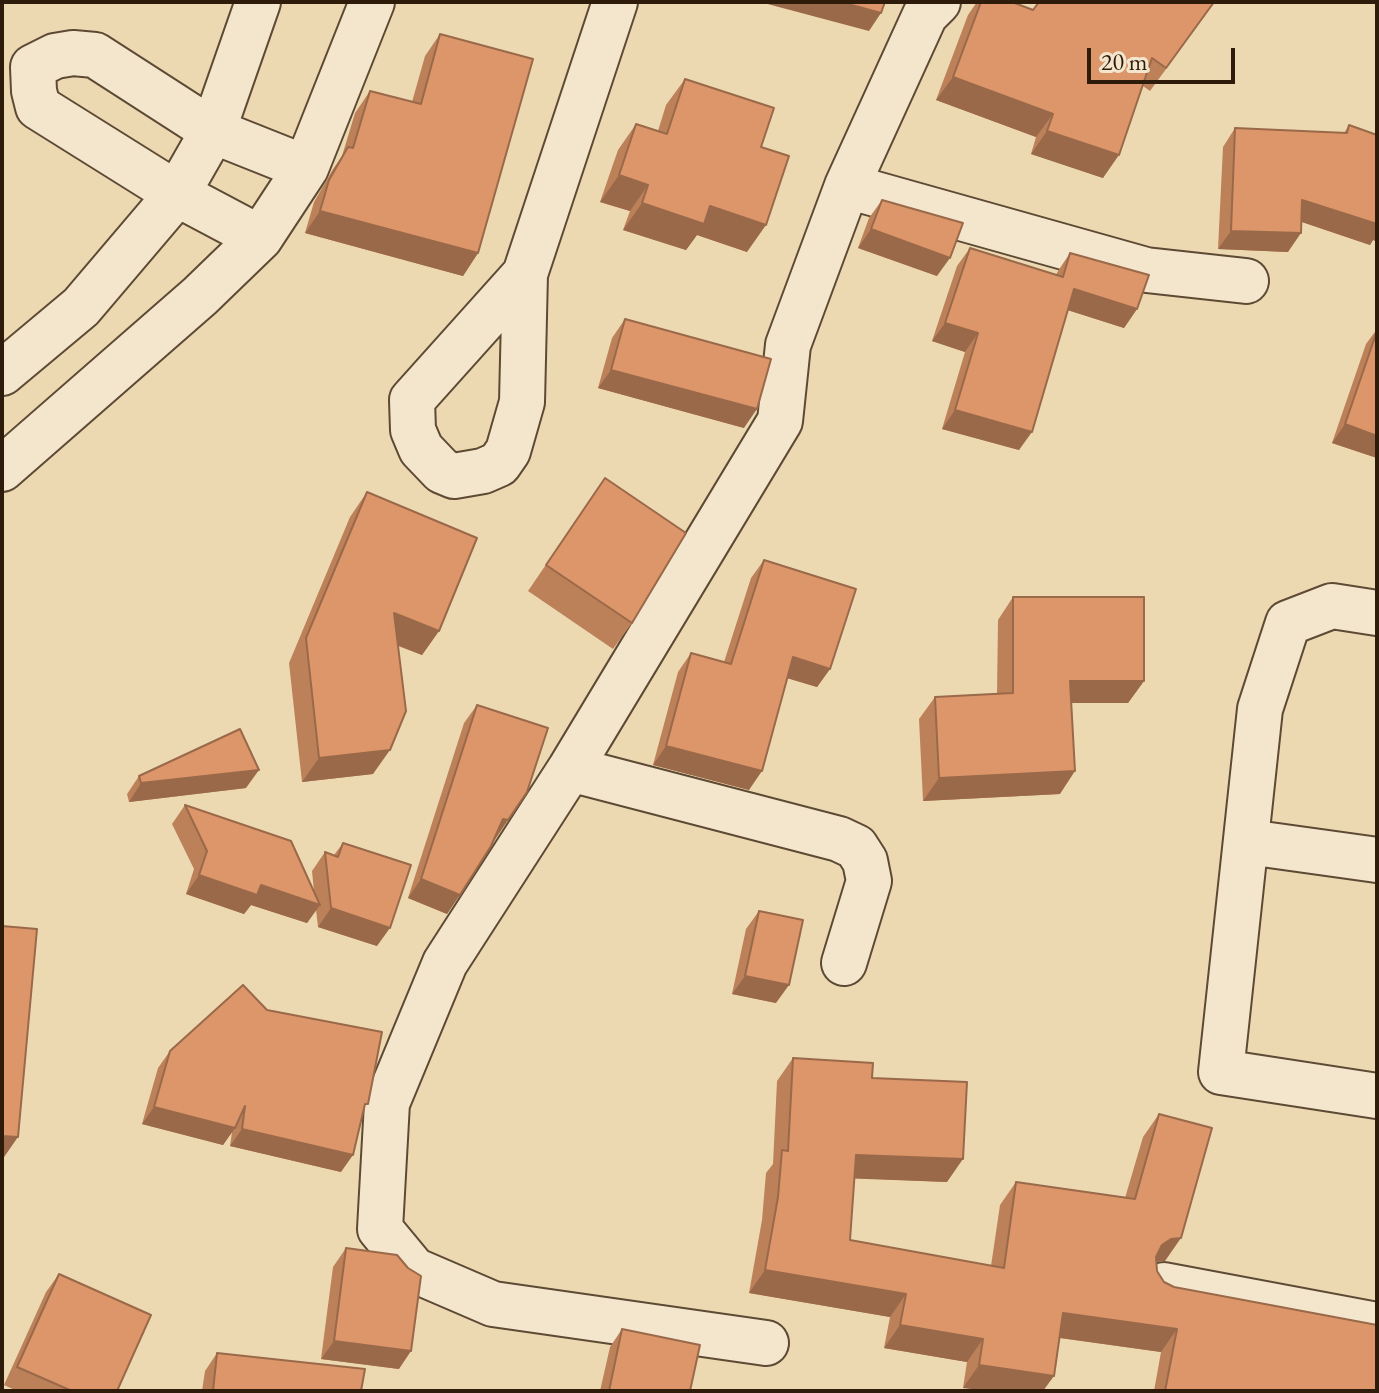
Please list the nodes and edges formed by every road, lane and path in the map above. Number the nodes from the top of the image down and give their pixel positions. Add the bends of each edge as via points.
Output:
1 (258, 2) edge
2 (372, 2) edge
3 (615, 2) edge
4 (938, 2) edge
5 (17, 59) edge
6 (213, 131) junction
7 (306, 168) junction
8 (847, 186) junction
9 (177, 194) junction
10 (260, 238) junction
11 (525, 274) dead end
12 (1246, 281) dead end
13 (2, 373) edge
14 (2, 469) edge
15 (1377, 613) edge
16 (570, 769) junction
17 (1248, 842) junction
18 (1377, 860) edge
19 (844, 963) dead end
20 (1377, 1096) edge
21 (1164, 1285) edge
22 (1377, 1325) edge
23 (766, 1343) dead end

1 - 6 street
2 - 7 street
3 - 11 street
4 - 8 street via 925,15
5 - 6 street via 95,55
5 - 9 street via 38,107
6 - 7 street
6 - 9 street
7 - 10 street
8 - 12 street via 1146,270
8 - 16 street via 788,345 780,421
9 - 10 street
9 - 13 street via 81,307
10 - 14 street
15 - 17 street via 1332,606 1288,623 1260,709
16 - 19 street via 856,847 869,881
16 - 23 street via 445,963 387,1103 380,1229 414,1270 493,1304
17 - 18 street
17 - 20 street via 1221,1072
21 - 22 street

